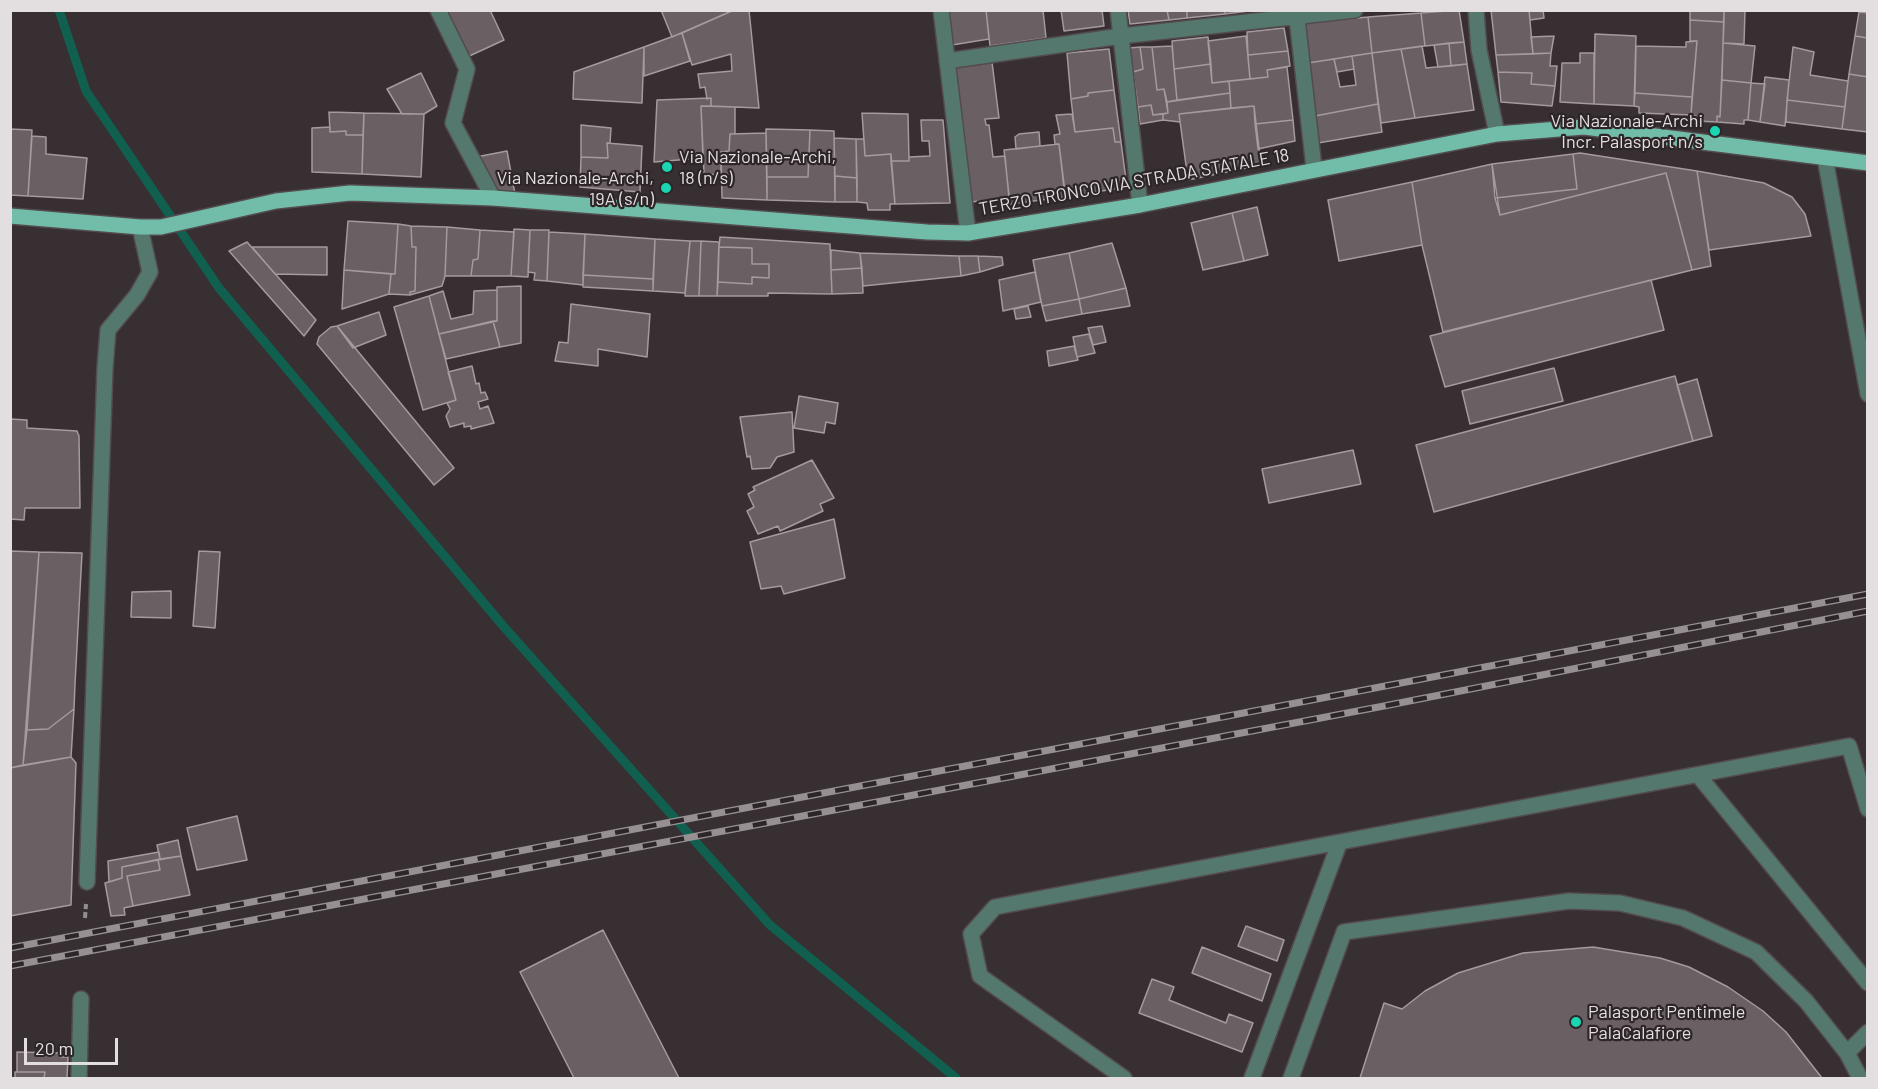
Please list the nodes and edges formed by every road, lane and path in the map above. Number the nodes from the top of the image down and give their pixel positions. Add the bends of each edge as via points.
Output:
1 (438, 10) edge
2 (941, 10) edge
3 (1118, 10) edge
4 (1355, 10) edge
5 (1476, 10) edge
6 (1297, 14) edge
7 (1121, 36) junction
8 (947, 61) junction
9 (1497, 134) junction
10 (1826, 158) junction
11 (1868, 163) edge
12 (1314, 168) junction
13 (493, 198) junction
14 (1140, 205) junction
15 (10, 216) edge
16 (140, 228) junction
17 (968, 233) junction
18 (1868, 394) edge
19 (1698, 775) junction
20 (1868, 809) edge
21 (1339, 844) junction
22 (87, 882) dead end
23 (1868, 983) edge
24 (81, 999) dead end
25 (1868, 1032) edge
26 (1847, 1053) junction
27 (79, 1078) edge
28 (1124, 1078) edge
29 (1252, 1078) edge
30 (1291, 1078) edge
31 (1860, 1078) edge

1 - 13 street via 467,69 453,123
2 - 8 street
3 - 7 street
4 - 6 street
5 - 9 street via 1479,50
6 - 7 street
6 - 12 street
7 - 8 street
7 - 14 street
8 - 17 street
9 - 10 main road, TERZO TRONCO VIA STRADA STATALE 18 via 1584,127
9 - 12 main road, TERZO TRONCO VIA STRADA STATALE 18
10 - 11 main road, TERZO TRONCO VIA STRADA STATALE 18
10 - 18 street
12 - 14 main road, TERZO TRONCO VIA STRADA STATALE 18
13 - 16 main road, TERZO TRONCO VIA STRADA STATALE 18 via 350,194 276,201 161,227
13 - 17 main road, TERZO TRONCO VIA STRADA STATALE 18
14 - 17 main road, TERZO TRONCO VIA STRADA STATALE 18
15 - 16 main road, TERZO TRONCO VIA STRADA STATALE 18
16 - 22 street via 150,272 137,296 108,330 107,339
19 - 20 street via 1849,746
19 - 21 street
19 - 23 street
21 - 28 street via 995,907 972,934 980,976
21 - 29 street
24 - 27 street
25 - 26 street
26 - 30 street via 1806,1001 1756,952 1683,918 1620,903 1569,901 1344,932
26 - 31 street

